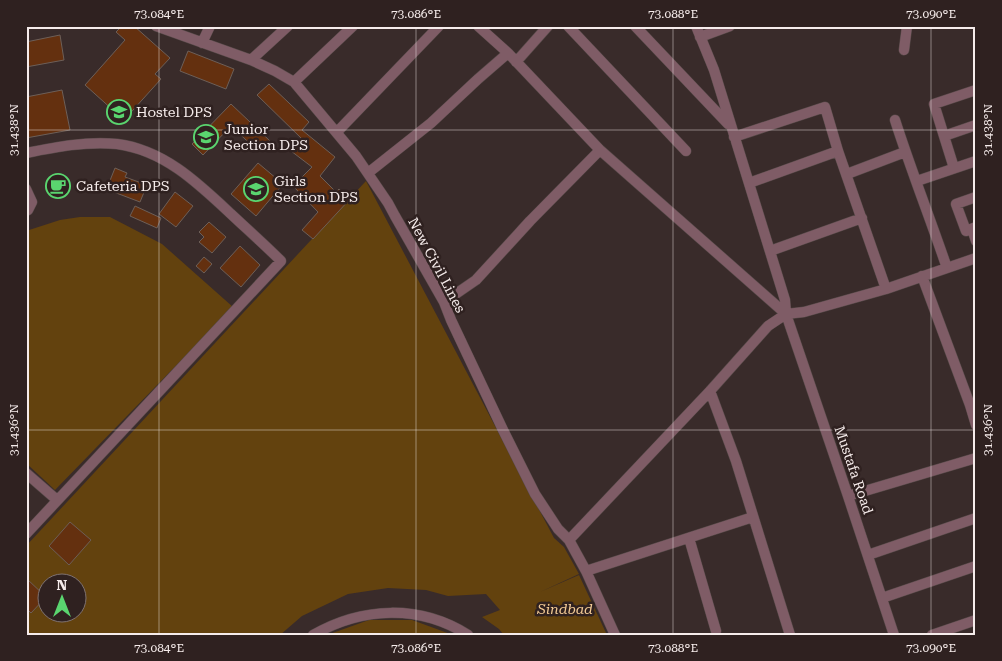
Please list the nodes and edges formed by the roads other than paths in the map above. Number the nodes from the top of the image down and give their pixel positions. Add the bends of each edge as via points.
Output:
1 (156, 26) edge
2 (210, 26) edge
3 (288, 26) edge
4 (353, 26) edge
5 (439, 26) edge
6 (478, 26) edge
7 (548, 26) edge
8 (568, 26) edge
9 (634, 26) edge
10 (696, 26) edge
11 (730, 26) edge
12 (907, 26) edge
13 (700, 37) junction
14 (202, 43) junction
15 (904, 50) dead end
16 (508, 53) junction
17 (252, 60) junction
18 (516, 62) junction
19 (294, 82) junction
20 (976, 90) edge
21 (896, 120) dead end
22 (976, 125) edge
23 (731, 126) junction
24 (337, 132) junction
25 (944, 136) junction
26 (734, 137) junction
27 (600, 150) junction
28 (686, 151) dead end
29 (838, 152) junction
30 (905, 152) junction
31 (26, 153) edge
32 (976, 161) edge
33 (954, 168) junction
34 (368, 173) junction
35 (847, 174) junction
36 (917, 181) junction
37 (749, 183) junction
38 (26, 189) edge
39 (976, 197) edge
40 (26, 211) edge
41 (862, 218) junction
42 (974, 228) edge
43 (976, 241) edge
44 (770, 251) junction
45 (976, 258) edge
46 (947, 268) junction
47 (922, 276) junction
48 (886, 288) junction
49 (444, 302) junction
50 (786, 314) junction
51 (710, 391) junction
52 (973, 404) edge
53 (976, 425) edge
54 (976, 458) edge
55 (26, 473) edge
56 (848, 496) junction
57 (57, 500) junction
58 (976, 518) edge
59 (753, 519) junction
60 (26, 534) edge
61 (689, 538) junction
62 (569, 540) junction
63 (868, 555) junction
64 (976, 566) edge
65 (586, 571) junction
66 (882, 598) junction
67 (976, 620) edge
68 (716, 631) dead end
69 (313, 635) edge
70 (468, 635) edge
71 (615, 635) edge
72 (790, 635) edge
73 (894, 635) edge
74 (932, 635) edge

1 - 14 street, New Civil Lines
2 - 14 street
3 - 17 street
4 - 19 street
5 - 24 street
6 - 16 street
7 - 18 street
8 - 28 street
9 - 23 street
10 - 13 street, Mustafa Road
11 - 13 street
12 - 15 street
13 - 23 street, Mustafa Road
14 - 17 street, New Civil Lines
16 - 18 street
16 - 34 street via 431,123
17 - 19 street, New Civil Lines
18 - 27 street
19 - 24 street, New Civil Lines
20 - 25 street via 934,104
21 - 30 street
22 - 25 street
23 - 26 street, Mustafa Road
24 - 34 street, New Civil Lines
25 - 33 street
26 - 29 street via 826,107
26 - 37 street, Mustafa Road
27 - 49 street via 476,280
27 - 50 street
29 - 35 street
29 - 37 street
30 - 35 street
30 - 36 street
31 - 57 street via 90,143 118,144 149,152 176,166 207,191 281,261
32 - 33 street
33 - 36 street
34 - 49 street, New Civil Lines
35 - 41 street
36 - 46 street
37 - 44 street, Mustafa Road
38 - 40 street via 32,202
39 - 42 street via 956,204 966,231
41 - 44 street
41 - 48 street
42 - 43 street
44 - 50 street, Mustafa Road
45 - 46 street
46 - 47 street
47 - 48 street
47 - 52 street
48 - 50 street via 804,312
49 - 62 street, New Civil Lines via 535,494
50 - 51 street via 768,326
50 - 56 street, Mustafa Road
51 - 59 street
51 - 62 street
52 - 53 street
54 - 56 street
55 - 57 street
56 - 63 street, Mustafa Road
57 - 60 street
58 - 63 street
59 - 61 street
59 - 72 street
61 - 65 street
61 - 68 street
62 - 65 street, New Civil Lines
63 - 66 street, Mustafa Road
64 - 66 street
65 - 71 street, New Civil Lines
66 - 73 street, Mustafa Road
67 - 74 street
69 - 70 street via 354,617 397,612 439,620

